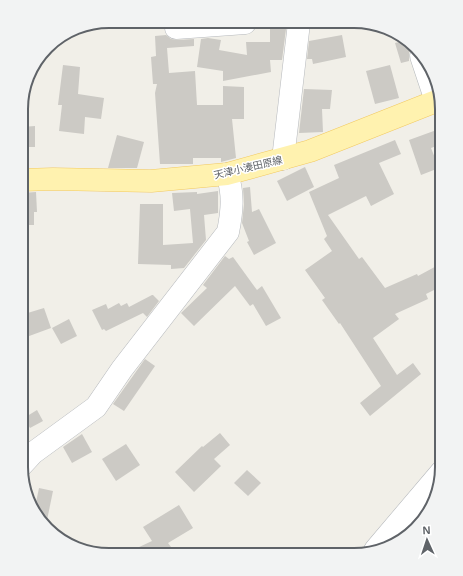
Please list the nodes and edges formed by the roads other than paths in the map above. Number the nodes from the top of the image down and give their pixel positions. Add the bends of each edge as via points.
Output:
1 (298, 28) edge
2 (434, 101) edge
3 (284, 159) junction
4 (227, 174) junction
5 (28, 180) edge
6 (28, 458) edge
7 (433, 481) edge
8 (380, 544) edge

1 - 3 street
2 - 3 main road, 天津小湊田原線
3 - 4 main road, 天津小湊田原線
4 - 5 main road, 天津小湊田原線 via 151,181
4 - 6 street via 231,185 232,210 228,232 122,369 96,407
7 - 8 street

